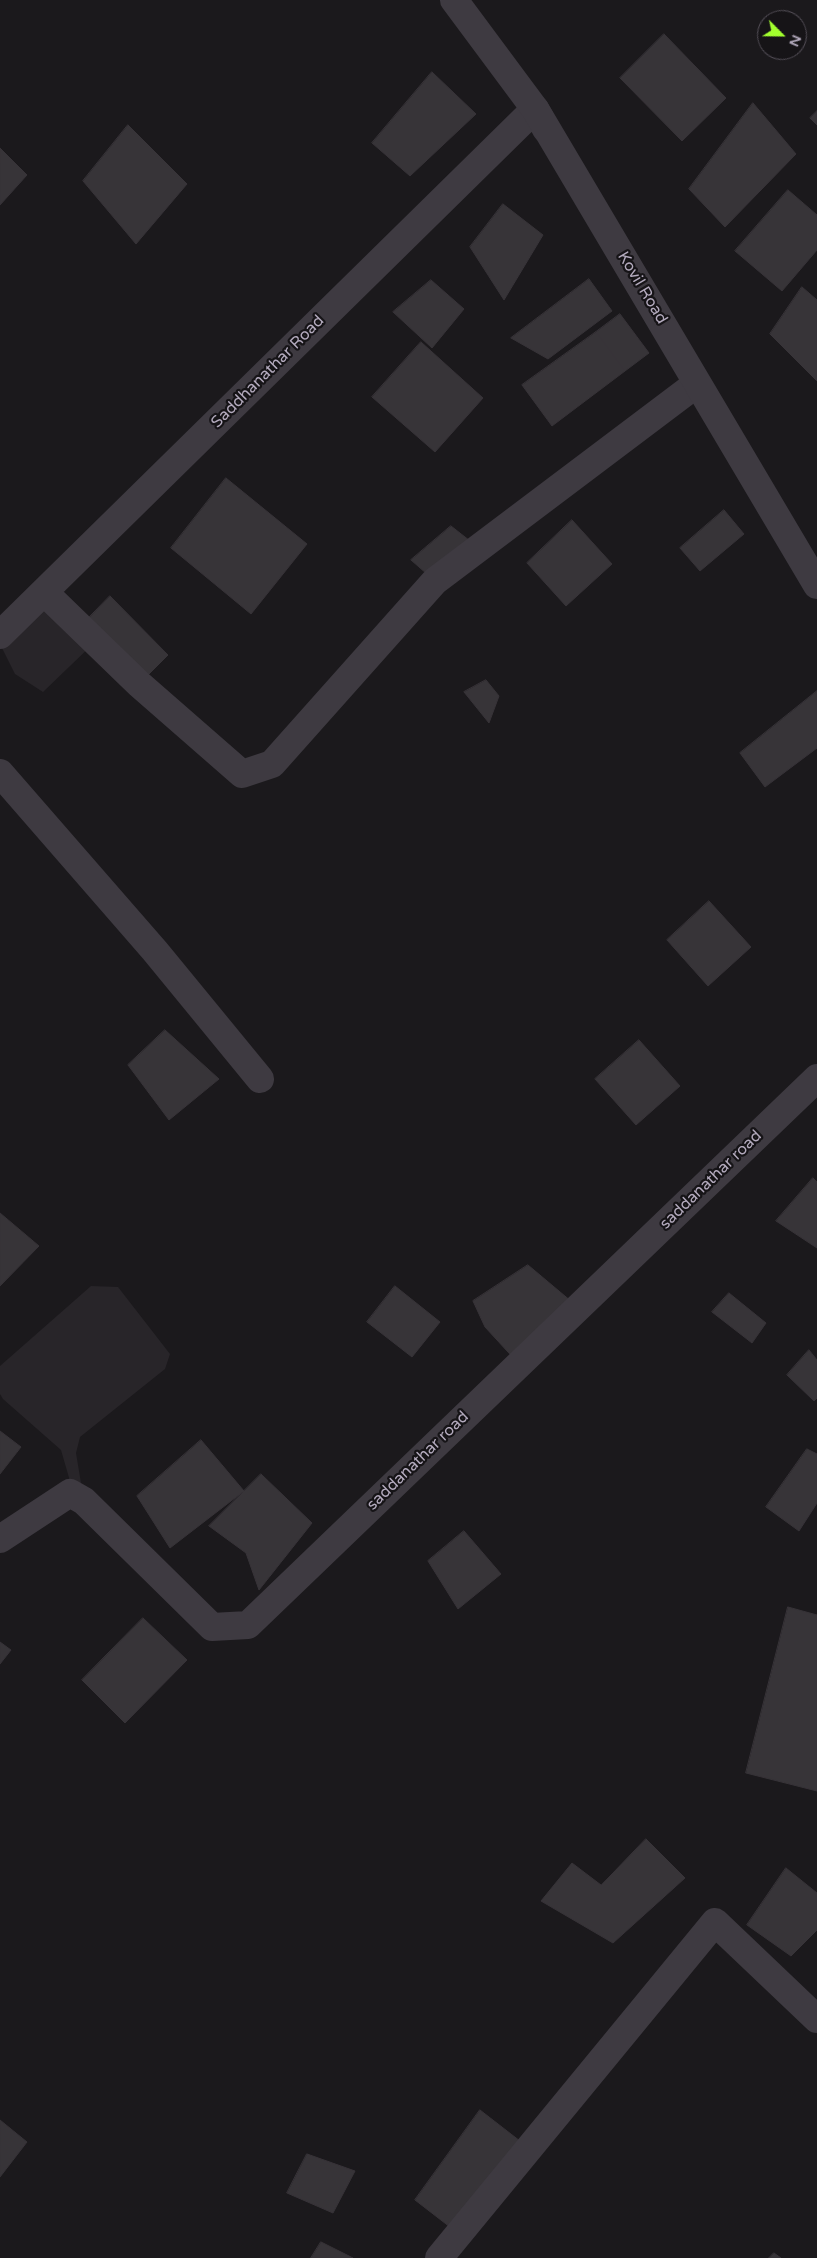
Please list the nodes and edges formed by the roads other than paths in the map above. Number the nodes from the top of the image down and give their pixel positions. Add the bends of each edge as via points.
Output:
1 (454, 0) edge
2 (535, 109) junction
3 (695, 385) junction
4 (815, 574) edge
5 (44, 592) junction
6 (0, 635) edge
7 (0, 773) edge
8 (817, 1078) edge
9 (260, 1079) dead end
10 (0, 1539) edge
11 (817, 2019) edge
12 (439, 2258) edge

1 - 2 street, Kovil Road
2 - 3 street
2 - 4 street, Kovil Road
2 - 5 street, Saddhanathar Road
3 - 4 street
3 - 5 street via 435,581 272,764 242,774 139,684
5 - 6 street, Saddhanathar Road
7 - 9 street via 155,951
8 - 10 street, saddanathar road via 248,1625 212,1627 84,1501 70,1493
11 - 12 street via 715,1922

